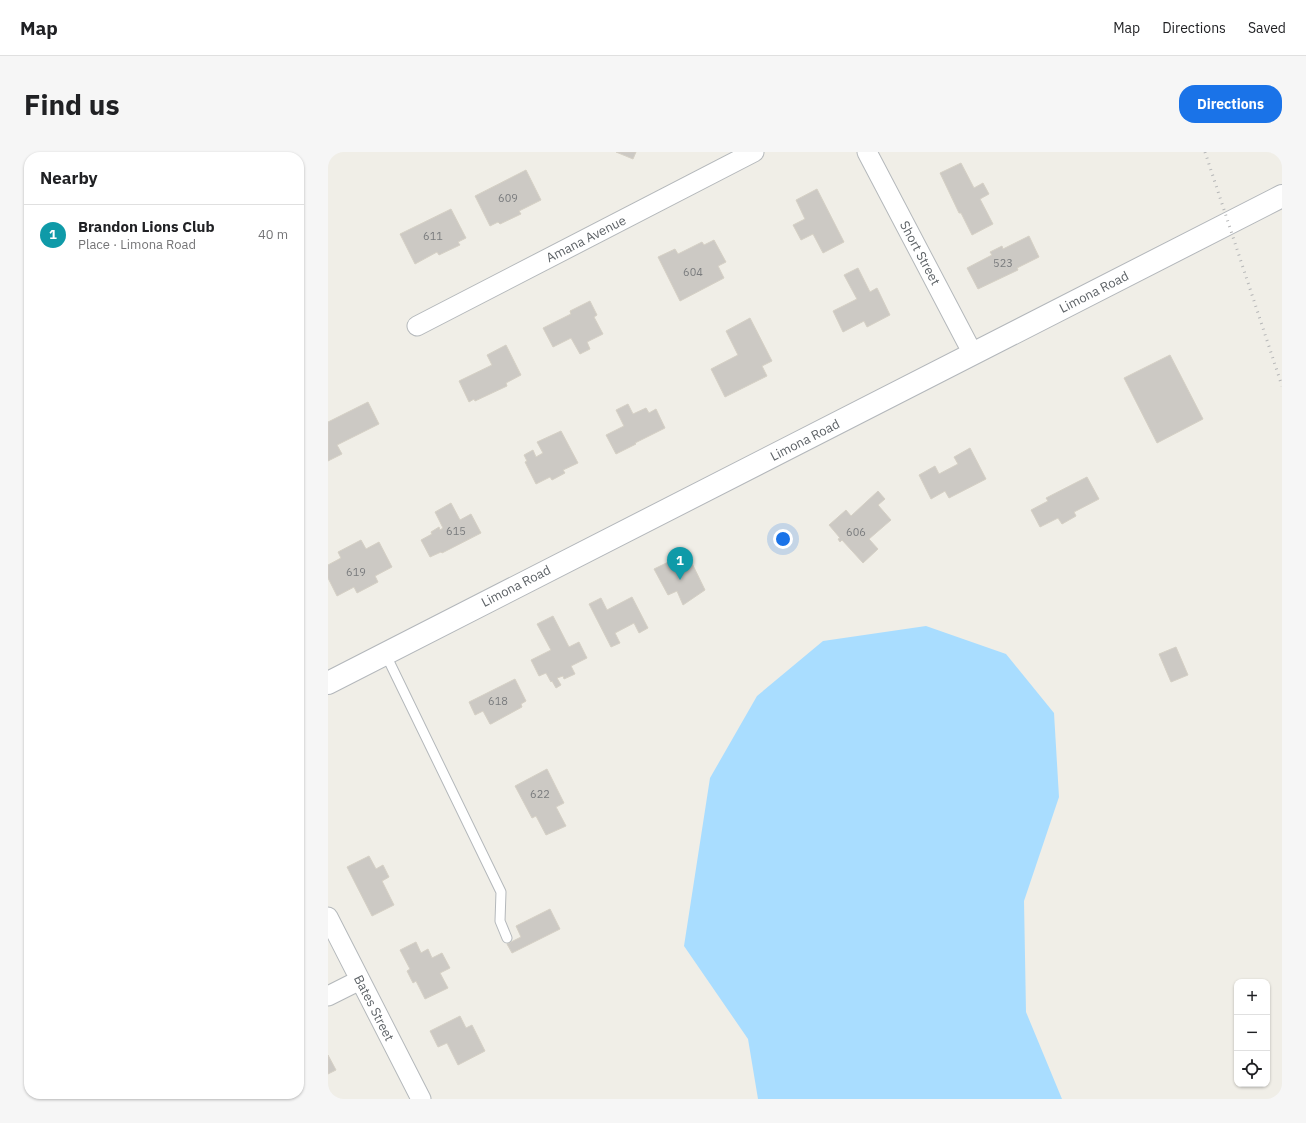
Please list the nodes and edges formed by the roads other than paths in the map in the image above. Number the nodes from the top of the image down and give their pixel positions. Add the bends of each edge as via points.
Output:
1 (754, 152) edge
2 (867, 152) edge
3 (1282, 196) edge
4 (417, 326) dead end
5 (973, 354) junction
6 (385, 653) junction
7 (328, 683) edge
8 (328, 918) edge
9 (507, 938) dead end
10 (360, 980) junction
11 (328, 996) edge
12 (421, 1099) edge

1 - 4 street, Amana Avenue
2 - 5 street, Short Street
3 - 5 street, Limona Road
5 - 6 street, Limona Road
6 - 7 street, Limona Road
6 - 9 lane via 500,892 500,921
8 - 10 street, Bates Street
10 - 11 street
10 - 12 street, Bates Street

